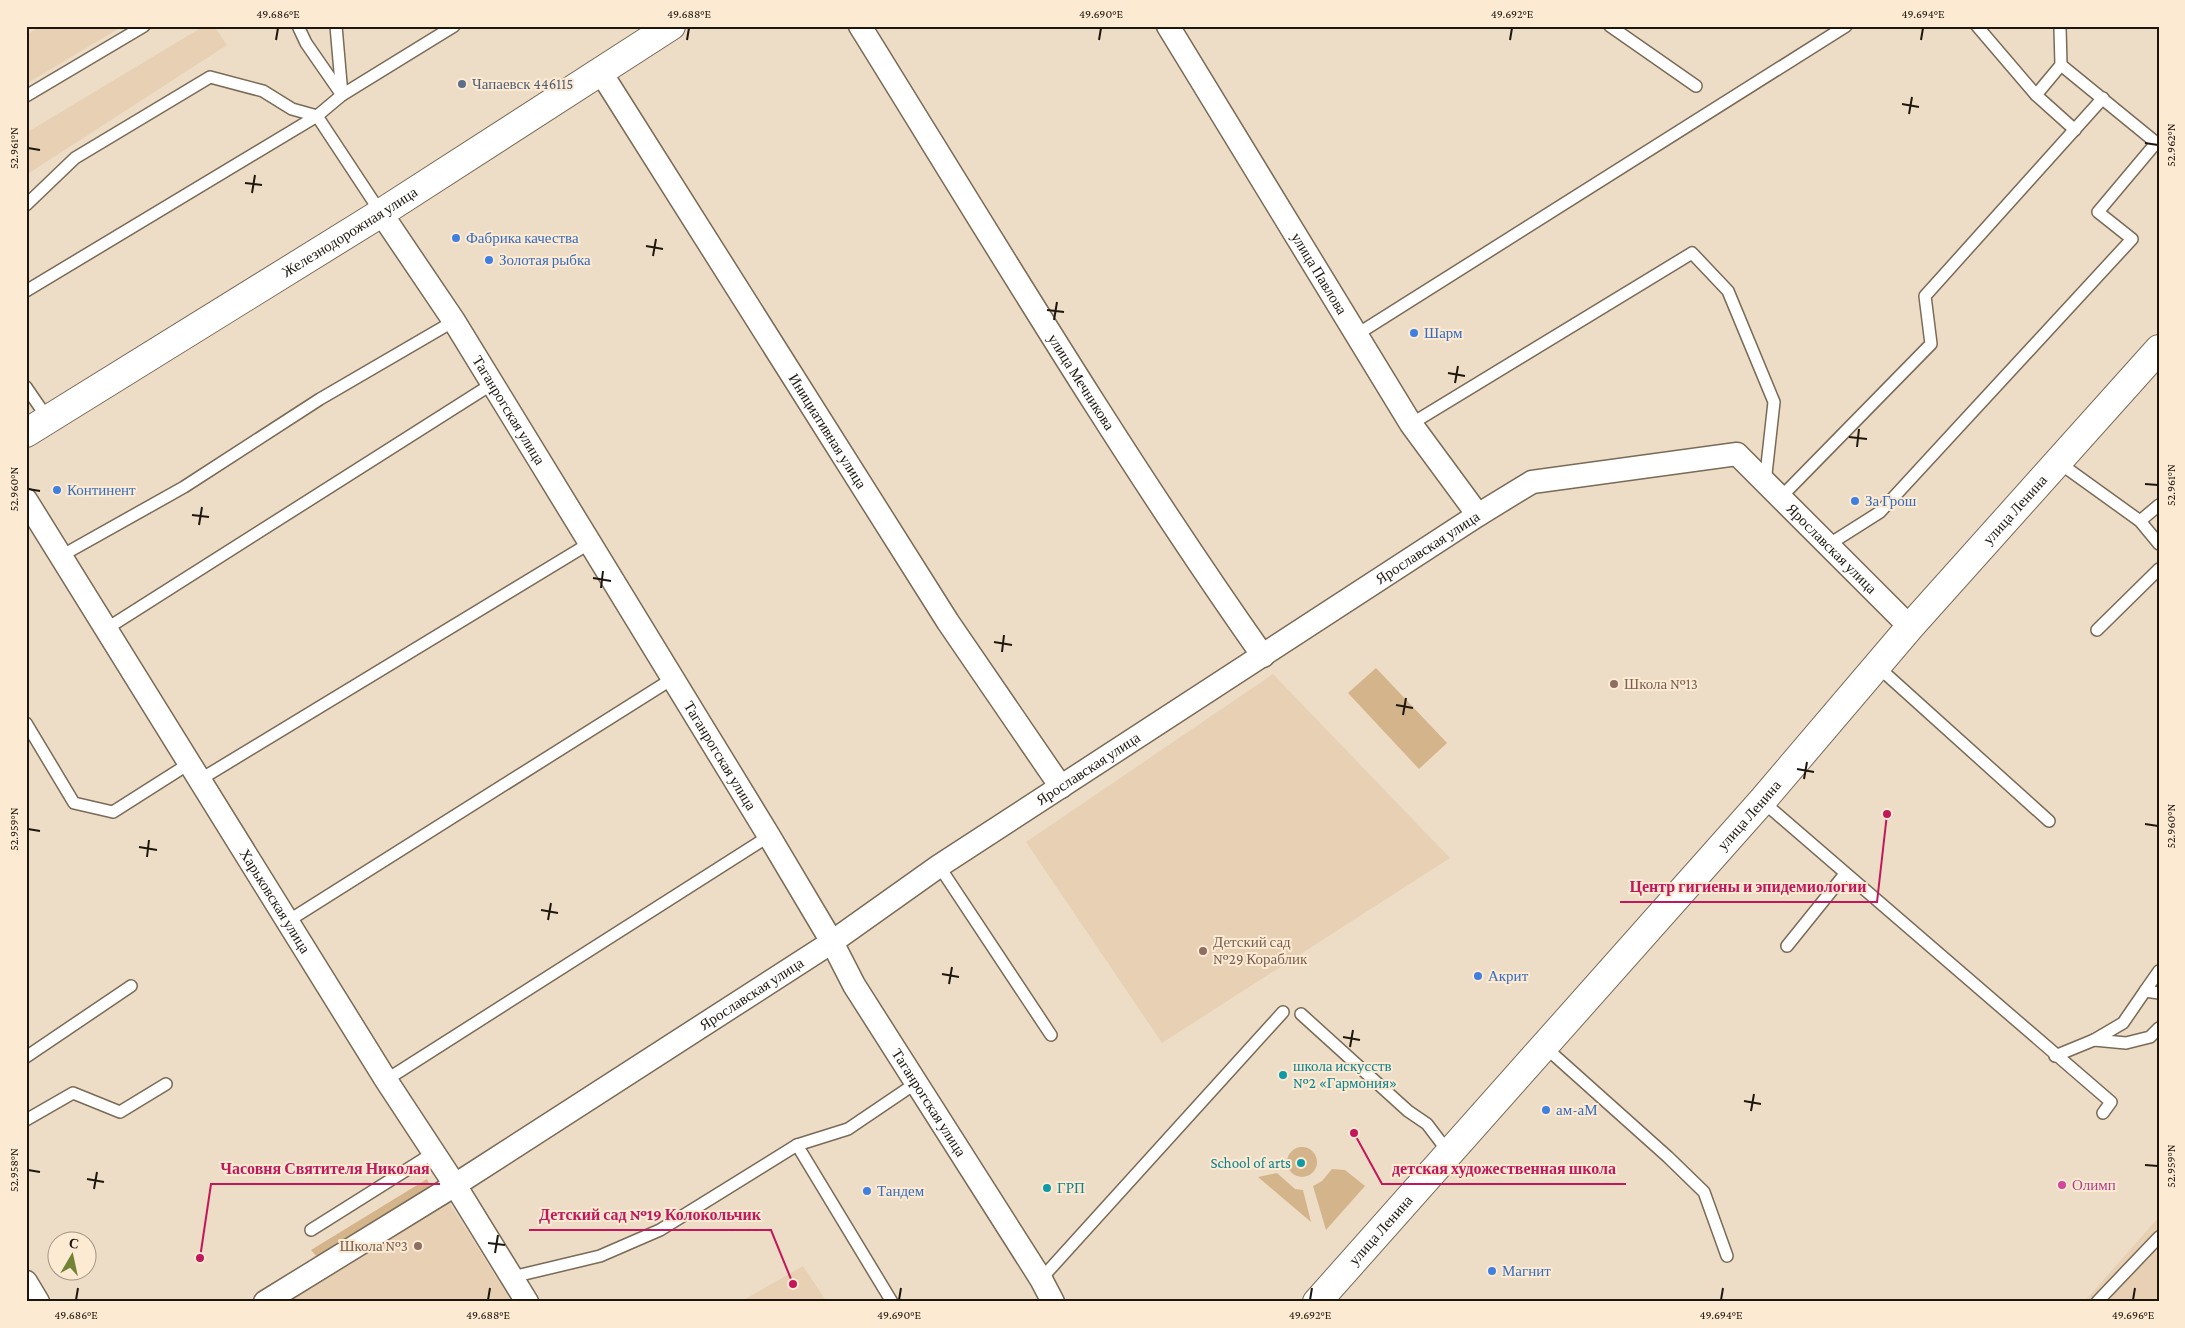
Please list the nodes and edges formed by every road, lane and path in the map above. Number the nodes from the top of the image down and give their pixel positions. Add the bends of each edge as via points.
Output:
1 (144, 26) edge
2 (298, 26) edge
3 (348, 26) edge
4 (454, 26) edge
5 (671, 26) edge
6 (860, 26) edge
7 (1168, 26) edge
8 (1610, 26) edge
9 (1846, 26) edge
10 (1977, 26) edge
11 (2061, 26) edge
12 (337, 32) edge
13 (2061, 65) junction
14 (600, 71) junction
15 (1696, 86) dead end
16 (342, 95) junction
17 (2036, 95) junction
18 (26, 96) edge
19 (2103, 98) junction
20 (317, 116) junction
21 (2075, 130) junction
22 (2157, 144) edge
23 (26, 205) edge
24 (381, 213) junction
25 (26, 291) edge
26 (454, 321) junction
27 (1356, 335) junction
28 (2156, 357) edge
29 (492, 384) junction
30 (26, 387) edge
31 (1411, 424) junction
32 (37, 426) edge
33 (2058, 462) junction
34 (1773, 490) junction
35 (26, 500) edge
36 (2159, 505) edge
37 (1478, 515) junction
38 (2140, 521) junction
39 (590, 543) junction
40 (2159, 544) edge
41 (1828, 545) junction
42 (61, 556) junction
43 (2159, 569) edge
44 (1910, 627) junction
45 (106, 629) junction
46 (2097, 630) dead end
47 (1262, 656) junction
48 (1877, 666) junction
49 (672, 679) junction
50 (26, 723) edge
51 (195, 771) junction
52 (1061, 787) junction
53 (1762, 802) junction
54 (2049, 821) dead end
55 (769, 836) junction
56 (939, 866) junction
57 (1845, 874) junction
58 (288, 921) junction
59 (832, 942) junction
60 (1787, 946) dead end
61 (2159, 971) edge
62 (131, 986) dead end
63 (2145, 991) junction
64 (2159, 993) edge
65 (1283, 1012) dead end
66 (1301, 1014) dead end
67 (2159, 1028) edge
68 (1052, 1035) dead end
69 (2094, 1040) junction
70 (1545, 1047) junction
71 (2055, 1056) junction
72 (26, 1057) edge
73 (386, 1080) junction
74 (916, 1082) junction
75 (166, 1084) dead end
76 (2102, 1113) dead end
77 (26, 1120) edge
78 (797, 1145) junction
79 (435, 1152) junction
80 (1450, 1155) junction
81 (455, 1185) junction
82 (311, 1230) dead end
83 (2159, 1238) edge
84 (1727, 1256) dead end
85 (512, 1277) junction
86 (1041, 1279) junction
87 (26, 1282) edge
88 (38, 1302) edge
89 (265, 1302) edge
90 (527, 1302) edge
91 (892, 1302) edge
92 (1053, 1302) edge
93 (1317, 1302) edge
94 (2098, 1302) edge

1 - 18 lane
2 - 16 lane
3 - 12 lane
4 - 16 lane
5 - 14 street, Железнодорожная улица
6 - 47 street, улица Мечникова via 1040,316 1210,582
7 - 27 street, улица Павлова
8 - 15 lane
9 - 27 lane
10 - 17 lane
11 - 13 lane
12 - 16 lane
13 - 17 lane
13 - 19 lane
14 - 24 street, Железнодорожная улица
14 - 52 street, Инициативная улица via 948,622
16 - 20 lane
17 - 21 lane
19 - 21 lane
19 - 22 lane
20 - 23 lane via 292,109 263,91 210,77 75,158
20 - 24 lane
20 - 25 lane
21 - 34 lane via 1925,296 1931,344
22 - 41 lane via 2098,212 2132,239 1880,512
24 - 26 street, Таганрогская улица
24 - 32 street, Железнодорожная улица
26 - 29 street, Таганрогская улица
26 - 42 lane via 320,399 184,487
27 - 31 street, улица Павлова
28 - 33 street, улица Ленина
29 - 39 street, Таганрогская улица
29 - 45 lane
30 - 32 lane
31 - 34 lane via 1692,253 1728,291 1774,402
31 - 37 street, улица Павлова
33 - 38 lane
33 - 44 street, улица Ленина
34 - 37 street, Ярославская улица via 1738,454 1532,482
34 - 41 street, Ярославская улица
35 - 42 street, Харьковская улица
36 - 38 lane
37 - 47 street, Ярославская улица
38 - 40 lane
39 - 49 street, Таганрогская улица
39 - 51 lane
41 - 44 street, Ярославская улица
42 - 45 street, Харьковская улица
43 - 46 lane
44 - 48 street, улица Ленина
45 - 51 street, Харьковская улица
47 - 52 street, Ярославская улица
48 - 53 street, улица Ленина
48 - 54 lane
49 - 55 street, Таганрогская улица
49 - 58 lane
50 - 51 lane via 74,803 113,812
51 - 58 street, Харьковская улица
52 - 56 street, Ярославская улица
53 - 57 lane
53 - 70 street, улица Ленина
55 - 59 street, Таганрогская улица
55 - 73 lane
56 - 59 street, Ярославская улица
56 - 68 lane
57 - 60 lane
57 - 71 lane
58 - 73 street, Харьковская улица
59 - 74 street, Таганрогская улица via 854,985
59 - 81 street, Ярославская улица
61 - 63 lane
62 - 72 lane
63 - 64 lane
63 - 69 lane via 2123,1023
65 - 86 lane
66 - 80 lane via 1408,1111 1427,1124
67 - 69 lane via 2150,1037 2126,1043
69 - 71 lane
70 - 80 street, улица Ленина
70 - 84 lane via 1704,1192
71 - 76 lane via 2111,1102
73 - 79 street, Харьковская улица
74 - 78 lane via 848,1129
74 - 86 street, Таганрогская улица
75 - 77 lane via 120,1112 73,1094
78 - 85 lane via 660,1230 600,1256
78 - 91 lane
79 - 81 street, Харьковская улица
79 - 82 lane
80 - 93 street, улица Ленина
81 - 85 street, Харьковская улица
81 - 89 street, Ярославская улица
83 - 94 lane
85 - 90 street, Харьковская улица
86 - 92 street, Таганрогская улица
87 - 88 street

